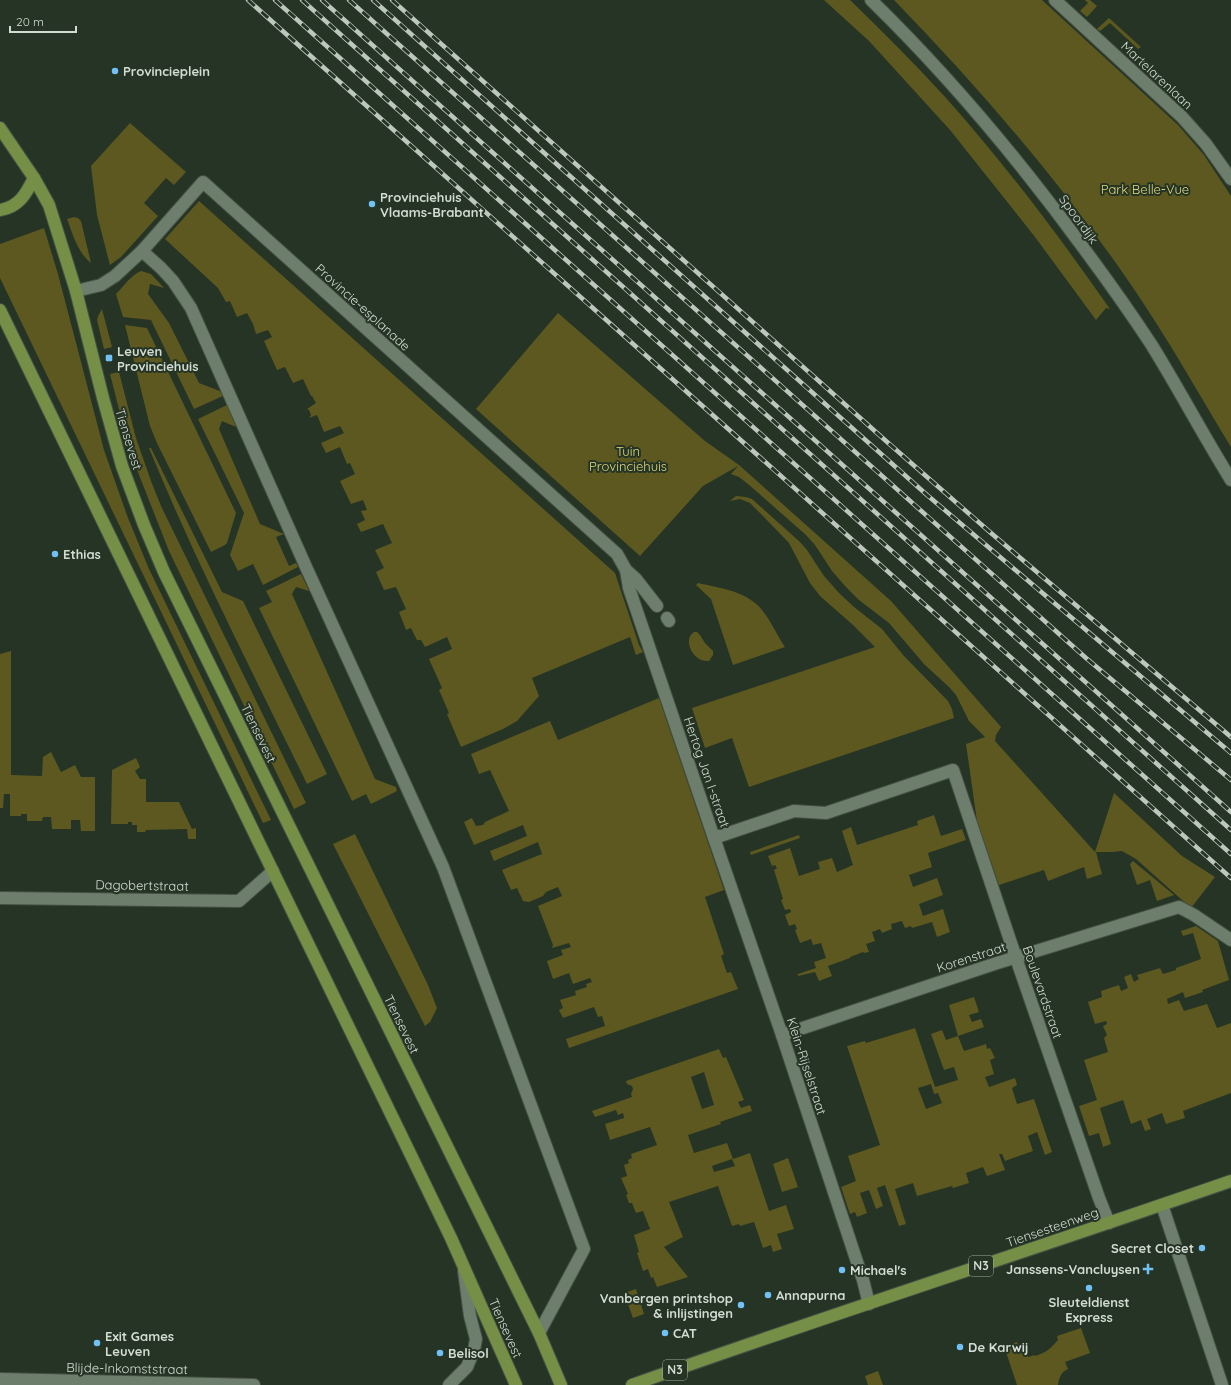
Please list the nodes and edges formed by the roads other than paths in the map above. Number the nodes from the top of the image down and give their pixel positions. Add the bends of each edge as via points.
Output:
1 (871, 0) edge
2 (1055, 0) edge
3 (0, 128) edge
4 (34, 178) junction
5 (1231, 179) edge
6 (0, 210) edge
7 (142, 251) junction
8 (76, 292) junction
9 (0, 310) edge
10 (1231, 480) edge
11 (626, 570) junction
12 (657, 606) dead end
13 (953, 770) joint
14 (714, 838) junction
15 (273, 871) junction
16 (0, 898) edge
17 (1231, 940) edge
18 (1016, 958) junction
19 (782, 1035) junction
20 (1231, 1181) edge
21 (1162, 1205) junction
22 (1109, 1223) junction
23 (463, 1266) junction
24 (869, 1304) junction
25 (539, 1334) junction
26 (0, 1379) edge
27 (254, 1385) edge
28 (450, 1385) edge
29 (516, 1385) edge
30 (561, 1385) edge
31 (632, 1385) edge
32 (1222, 1385) edge

1 - 10 street, Spoordijk via 936,66 1046,197 1151,344
2 - 5 street, Martelarenlaan via 1182,117 1206,144
3 - 4 main road, Tiensevest
4 - 6 main road via 20,201
4 - 8 main road, Tiensevest via 49,205
7 - 8 street, Provincie-esplanade via 115,276 101,285
7 - 11 street, Provincie-esplanade via 203,182 617,554
7 - 25 street via 173,281 191,308 443,867 584,1249
8 - 25 main road, Tiensevest via 122,466 164,572
9 - 15 main road, Tiensevest
11 - 12 street
11 - 14 street, Hertog Jan I-straat via 629,588
13 - 14 street, Hertog Jan I-straat via 826,813 794,810
13 - 18 street, Boulevardstraat
14 - 19 street, Klein-Rijselstraat
15 - 16 street, Dagobertstraat via 239,901
15 - 23 main road, Tiensevest
17 - 18 street, Korenstraat via 1179,907
18 - 19 street, Korenstraat
18 - 22 street, Boulevardstraat
19 - 24 street, Klein-Rijselstraat
20 - 21 main road, Tiensesteenweg / N3
21 - 22 main road, Tiensesteenweg / N3
21 - 32 street
22 - 24 main road, Tiensesteenweg / N3
23 - 28 street via 476,1339 467,1368
23 - 29 main road, Tiensevest
24 - 31 main road, Tiensesteenweg / N3
25 - 30 main road, Tiensevest
26 - 27 street, Blijde-Inkomststraat

